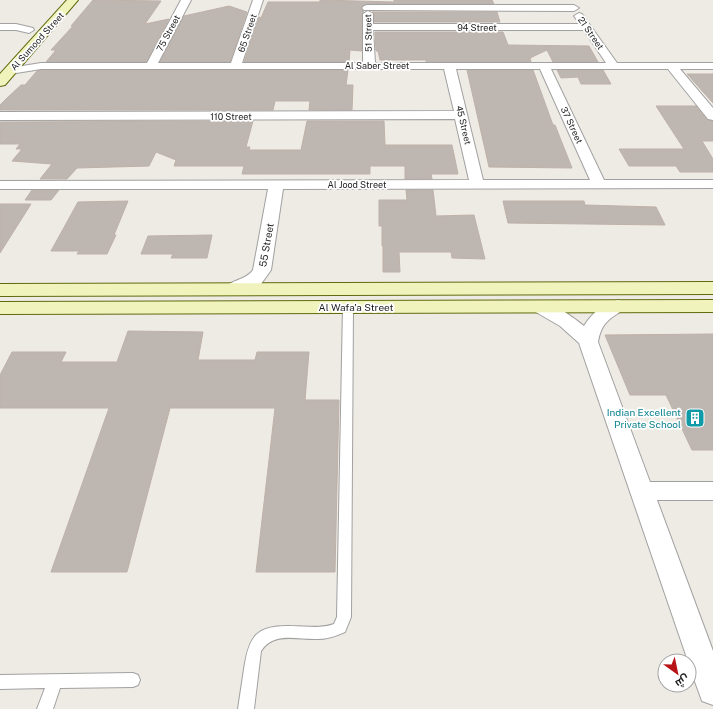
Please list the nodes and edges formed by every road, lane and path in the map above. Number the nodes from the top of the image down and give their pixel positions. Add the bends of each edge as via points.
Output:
1 (73, 0) edge
2 (186, 0) edge
3 (258, 0) edge
4 (367, 4) edge
5 (571, 4) edge
6 (497, 8) junction
7 (39, 20) dead end
8 (0, 27) edge
9 (368, 27) junction
10 (499, 27) junction
11 (587, 27) junction
12 (29, 30) junction
13 (20, 40) dead end
14 (21, 60) junction
15 (449, 65) junction
16 (41, 66) junction
17 (151, 66) junction
18 (235, 66) junction
19 (369, 66) junction
20 (544, 66) junction
21 (614, 66) junction
22 (670, 66) junction
23 (713, 66) edge
24 (10, 71) junction
25 (0, 82) edge
26 (462, 115) junction
27 (0, 116) edge
28 (713, 116) edge
29 (276, 184) junction
30 (478, 184) junction
31 (599, 184) junction
32 (707, 184) edge
33 (0, 185) edge
34 (713, 201) edge
35 (713, 288) edge
36 (233, 289) junction
37 (0, 290) edge
38 (618, 306) junction
39 (713, 306) edge
40 (348, 307) junction
41 (541, 307) junction
42 (0, 308) edge
43 (588, 342) junction
44 (641, 491) junction
45 (713, 491) edge
46 (133, 680) dead end
47 (55, 681) junction
48 (0, 682) edge
49 (713, 691) edge
50 (45, 709) edge
51 (246, 709) edge

1 - 14 street, Al Sumood Street
2 - 17 street, 75 Street
3 - 18 street, 65 Street
4 - 6 street
4 - 9 street, 51 Street
5 - 6 street
5 - 11 street, 21 Street
6 - 10 street via 491,11
7 - 12 street, Al Sumood Street
8 - 12 street
9 - 10 street, 94 Street
9 - 19 street, 51 Street
10 - 11 street, 94 Street
11 - 21 street, 21 Street
12 - 13 street, Al Sumood Street
14 - 16 street, Al Saber Street
14 - 24 street, Al Sumood Street
15 - 19 street, Al Saber Street
15 - 20 street, Al Saber Street
15 - 26 street, 45 Street
16 - 17 street, Al Saber Street
16 - 24 street, Al Saber Street
17 - 18 street, Al Saber Street
18 - 19 street, Al Saber Street
20 - 21 street, Al Saber Street
20 - 31 street, 37 Street
21 - 22 street, Al Saber Street
22 - 23 street, Al Saber Street
22 - 28 street
24 - 25 street, Al Sumood Street
26 - 27 street, 110 Street
26 - 30 street, 45 Street
29 - 30 street, Al Jood Street
29 - 33 street, Al Jood Street
29 - 36 street, 55 Street via 262,270 255,280
30 - 31 street, Al Jood Street
31 - 32 street, Al Jood Street
32 - 34 street
35 - 36 street, Al Wafa'a Street
36 - 37 street, Al Wafa'a Street
38 - 39 street, Al Wafa'a Street
38 - 41 street, Al Wafa'a Street
38 - 43 street via 608,311 593,325
40 - 41 street, Al Wafa'a Street
40 - 42 street, Al Wafa'a Street
40 - 51 lane via 344,617 340,628 327,633 278,632 262,636 254,649
41 - 43 street via 563,319
43 - 44 street
44 - 45 street
44 - 49 street
46 - 47 lane
47 - 48 lane
47 - 50 lane

